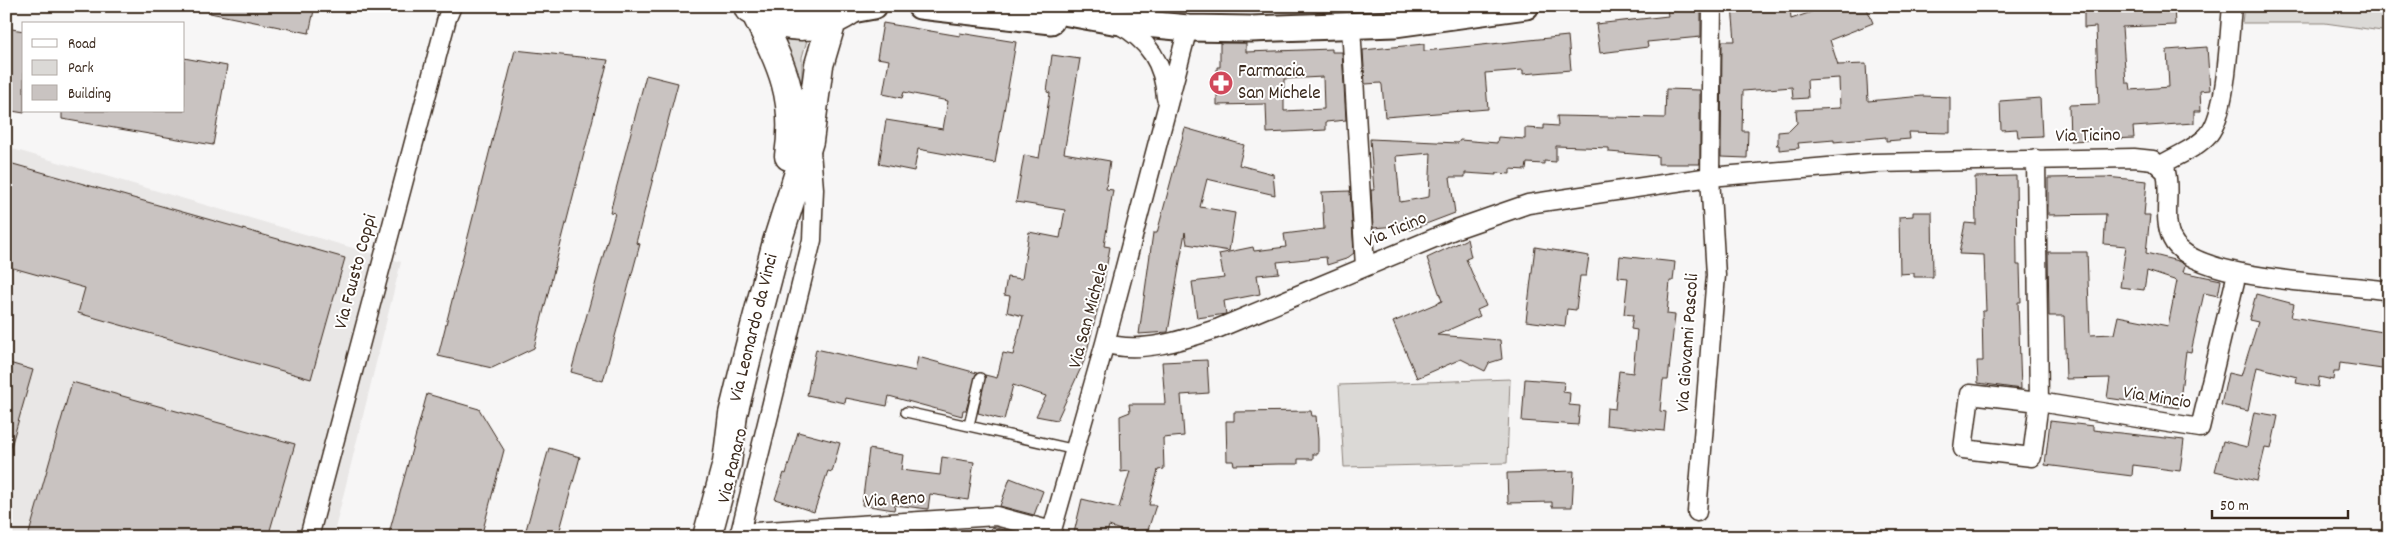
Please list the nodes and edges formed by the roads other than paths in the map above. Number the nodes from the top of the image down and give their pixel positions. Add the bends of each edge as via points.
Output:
1 (920, 6) edge
2 (1030, 6) edge
3 (1526, 6) edge
4 (1712, 6) edge
5 (2232, 6) edge
6 (751, 9) edge
7 (446, 10) edge
8 (854, 11) edge
9 (1106, 21) junction
10 (1351, 26) junction
11 (1188, 28) junction
12 (1167, 106) junction
13 (809, 142) junction
14 (2036, 159) junction
15 (2161, 165) junction
16 (1710, 177) junction
17 (777, 242) junction
18 (1366, 267) junction
19 (2237, 273) junction
20 (2389, 290) edge
21 (1105, 343) junction
22 (980, 378) dead end
23 (2039, 402) junction
24 (906, 412) dead end
25 (732, 414) junction
26 (969, 425) junction
27 (1076, 450) junction
28 (1697, 512) dead end
29 (1051, 534) edge
30 (739, 535) edge
31 (309, 537) edge
32 (691, 537) edge
33 (707, 537) edge

1 - 9 main road via 1048,21
2 - 9 main road
3 - 10 main road via 1424,21
4 - 16 street
5 - 15 street via 2222,94 2214,127 2200,143
6 - 8 main road via 773,22 797,27 821,24
6 - 17 main road, Via Leonardo da Vinci via 779,62 791,101 793,133
7 - 31 street, Via Fausto Coppi
8 - 13 main road, Via Leonardo da Vinci via 819,65
9 - 11 main road
9 - 12 street, Via San Michele via 1145,42 1161,70
10 - 11 main road
10 - 18 street
11 - 12 street, Via San Michele
12 - 21 street, Via San Michele
13 - 17 main road, Via Leonardo da Vinci
13 - 30 street, Via Panaro via 814,189 812,240
14 - 15 street, Via Ticino via 2134,158 2153,160
14 - 16 street, Via Ticino via 1874,163
14 - 23 street
15 - 19 street via 2168,179 2168,218 2173,242 2206,265
16 - 18 street, Via Ticino via 1528,204 1456,229
16 - 28 street, Via Giovanni Pascoli via 1716,275
17 - 25 main road, Via Leonardo da Vinci
18 - 21 street, Via Ticino via 1183,340 1140,346
19 - 20 street
19 - 23 street, Via Mincio via 2200,428
21 - 27 street, Via San Michele
22 - 26 lane
23 - 23 street, Via Mincio via 1970,394 1963,449 2032,458
24 - 26 lane
25 - 32 main road, Via Leonardo da Vinci via 712,462
25 - 33 main road, Via Leonardo da Vinci via 726,464
26 - 27 lane
27 - 29 street, Via San Michele
29 - 30 street, Via Reno via 996,516

